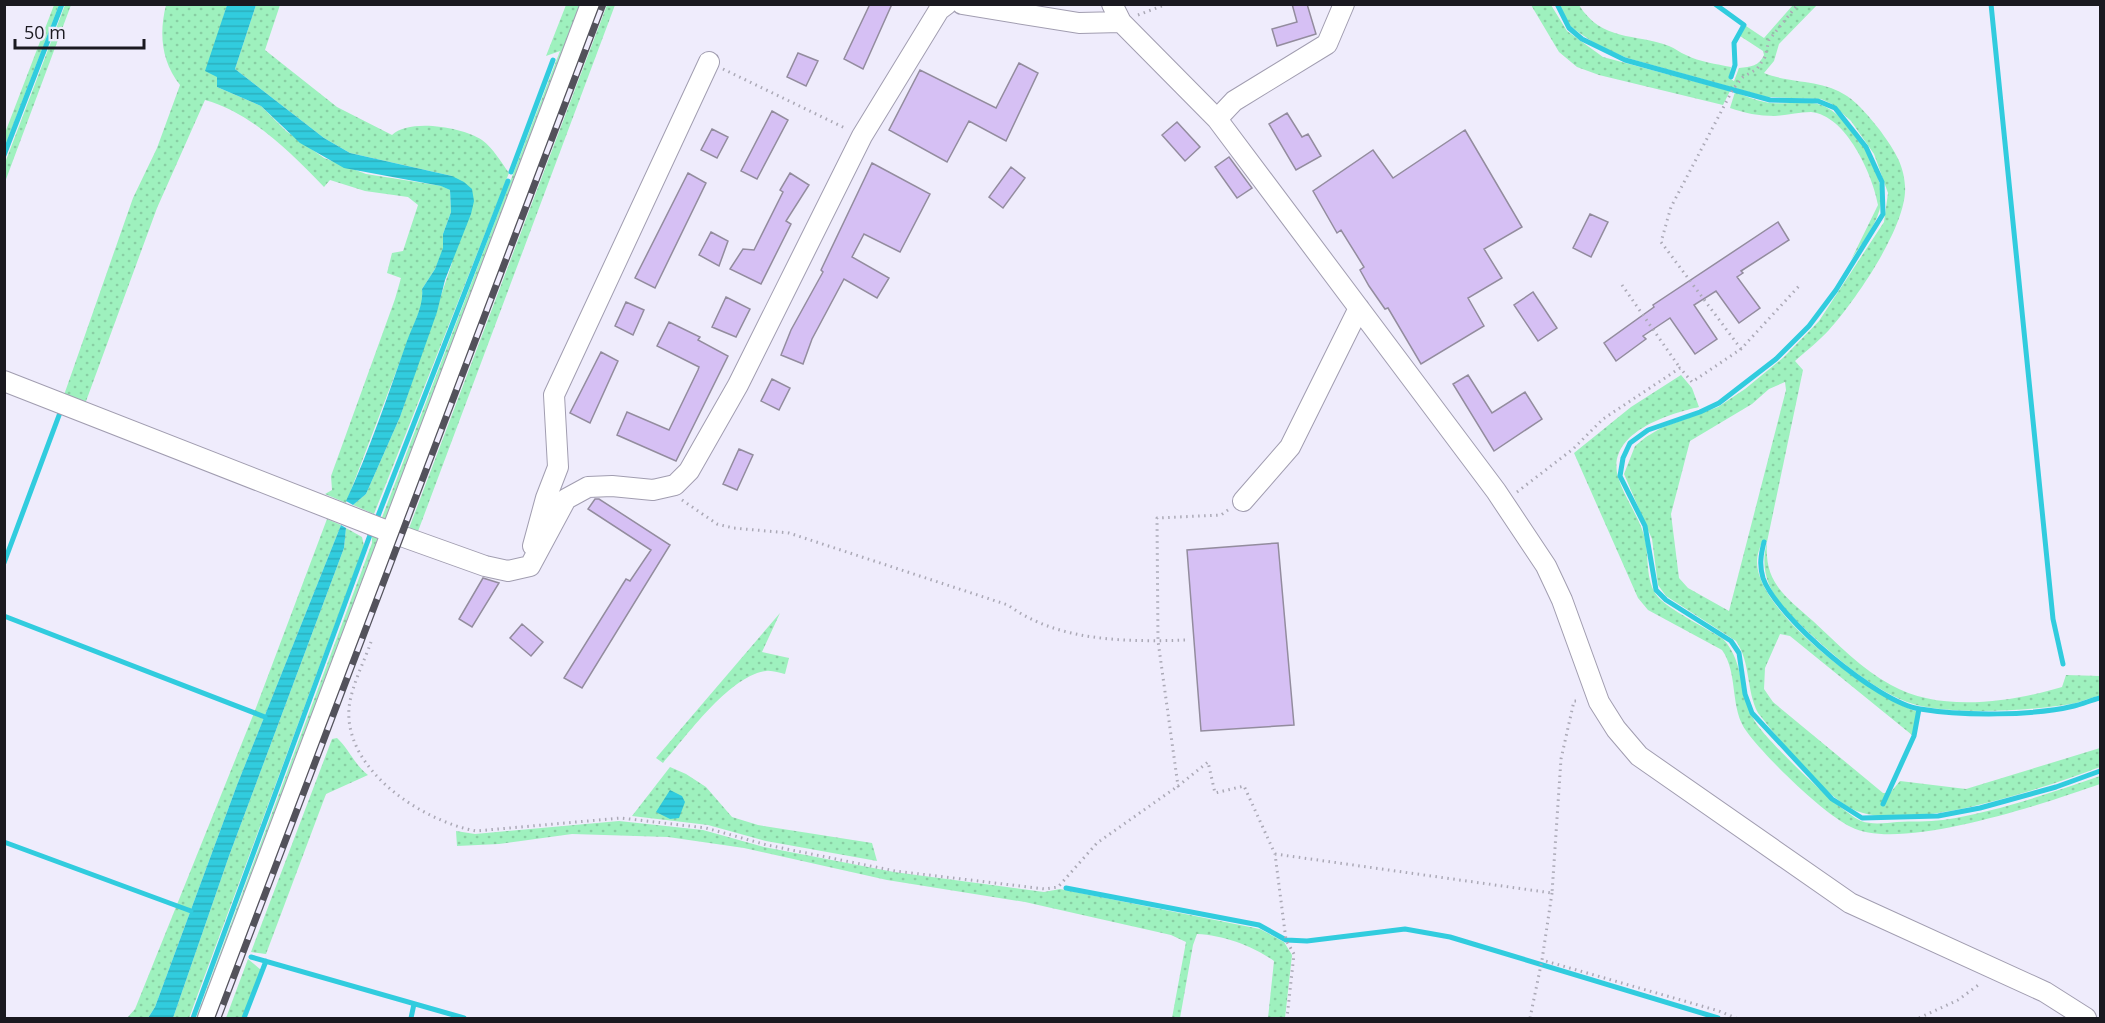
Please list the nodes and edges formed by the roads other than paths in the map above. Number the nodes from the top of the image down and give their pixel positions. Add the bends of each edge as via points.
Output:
1 (591, 4) edge
2 (947, 4) edge
3 (962, 4) edge
4 (1112, 4) edge
5 (1344, 4) edge
6 (1121, 22) junction
7 (709, 62) road end
8 (1217, 119) junction
9 (1359, 308) junction
10 (4, 381) edge
11 (1243, 501) road end
12 (390, 532) junction
13 (530, 566) junction
14 (208, 1018) edge
15 (2086, 1018) edge

1 - 12 street
2 - 13 street via 939,10 862,136 738,385 689,471 675,485 653,490 588,487 566,499
3 - 6 street via 1080,23
4 - 6 street
5 - 8 street via 1327,44 1234,101
6 - 8 street
7 - 13 street via 554,395 558,467 536,530
8 - 9 street
9 - 11 street via 1290,447
9 - 15 street via 1546,566 1599,702 1639,756 1840,897 2045,992
10 - 12 street
12 - 13 street via 484,566 508,571
12 - 14 street

